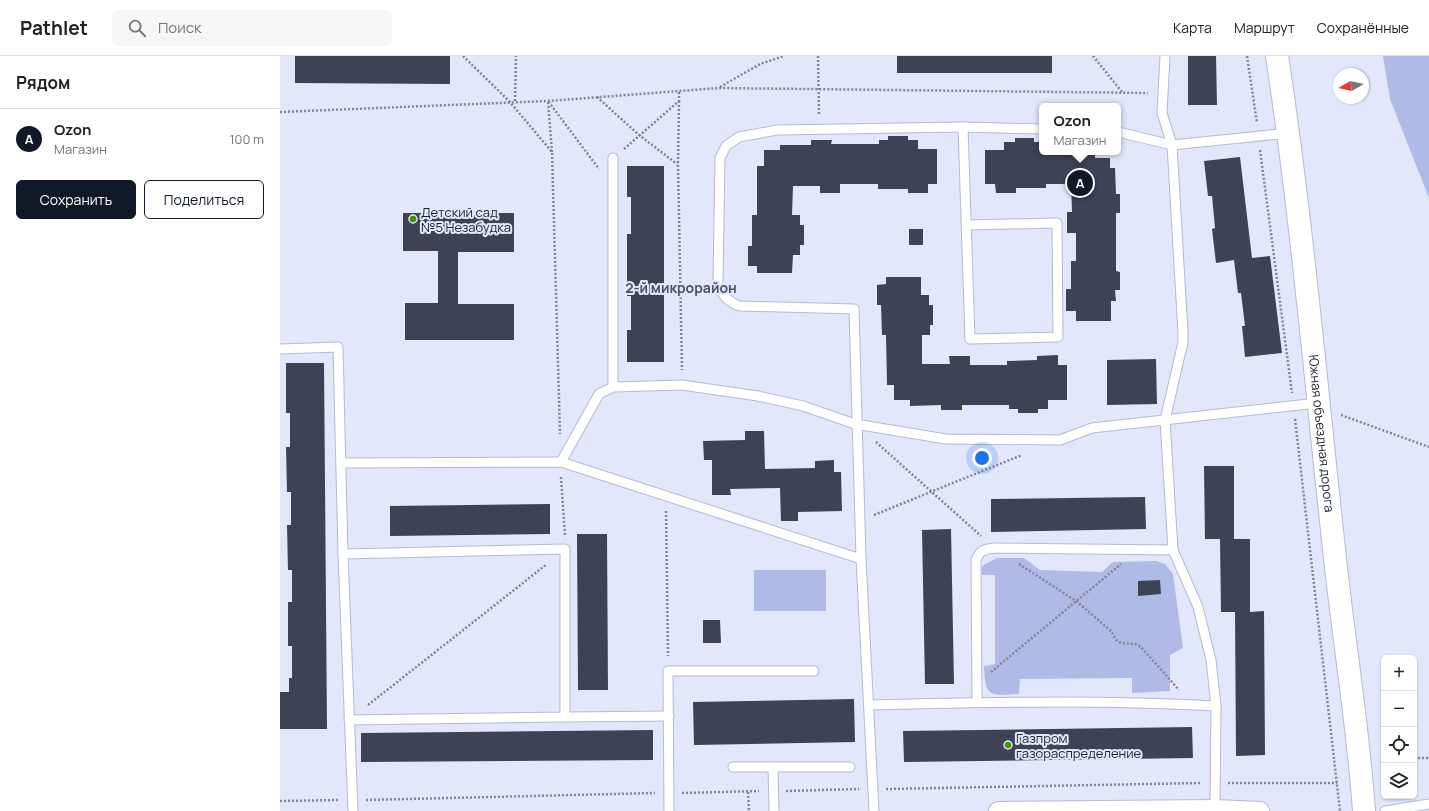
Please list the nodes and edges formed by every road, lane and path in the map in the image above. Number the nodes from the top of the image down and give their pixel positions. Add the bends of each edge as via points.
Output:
1 (463, 56) edge
2 (516, 56) edge
3 (784, 56) edge
4 (818, 56) edge
5 (1093, 56) edge
6 (1165, 56) edge
7 (1247, 56) edge
8 (1277, 56) edge
9 (719, 88) junction
10 (818, 89) junction
11 (680, 91) junction
12 (1123, 92) junction
13 (1163, 93) junction
14 (597, 97) junction
15 (516, 101) junction
16 (548, 101) junction
17 (679, 101) junction
18 (508, 102) junction
19 (280, 112) edge
20 (963, 127) junction
21 (1039, 129) edge
22 (819, 130) junction
23 (1121, 133) edge
24 (1289, 133) junction
25 (639, 135) junction
26 (1258, 136) junction
27 (1172, 145) junction
28 (552, 152) junction
29 (613, 158) joint
30 (678, 164) junction
31 (613, 188) junction
32 (966, 225) junction
33 (280, 349) edge
34 (682, 385) junction
35 (614, 387) junction
36 (1318, 403) junction
37 (1293, 406) junction
38 (1165, 420) junction
39 (856, 424) junction
40 (1429, 447) edge
41 (1024, 454) dead end
42 (561, 462) junction
43 (341, 464) junction
44 (666, 496) junction
45 (859, 522) junction
46 (566, 549) junction
47 (1139, 550) junction
48 (1173, 550) junction
49 (343, 554) junction
50 (861, 559) junction
51 (668, 671) junction
52 (814, 672) dead end
53 (977, 683) junction
54 (976, 702) junction
55 (869, 705) junction
56 (1216, 706) junction
57 (669, 716) junction
58 (565, 717) junction
59 (349, 720) junction
60 (1417, 758) edge
61 (1429, 758) edge
62 (733, 767) dead end
63 (773, 767) junction
64 (850, 767) dead end
65 (1337, 782) junction
66 (1215, 783) junction
67 (873, 789) junction
68 (748, 791) junction
69 (774, 791) junction
70 (669, 793) junction
71 (280, 800) edge
72 (352, 800) junction
73 (1429, 804) edge
74 (1215, 809) junction
75 (353, 811) edge
76 (669, 811) edge
77 (749, 811) edge
78 (774, 811) edge
79 (874, 811) edge
80 (998, 811) edge
81 (1260, 811) edge
82 (1340, 811) edge
83 (1364, 811) edge
84 (1385, 811) edge

1 - 18 path
2 - 15 path
3 - 9 path via 760,64
4 - 10 path
5 - 12 path
6 - 13 lane
7 - 26 path
8 - 24 street, Южная объездная дорога
9 - 10 path
9 - 11 path
10 - 12 path
10 - 22 path
11 - 14 path
11 - 17 path
12 - 13 path
13 - 27 lane via 1162,113
14 - 16 path
14 - 25 path
15 - 16 path
15 - 18 path
16 - 28 path
16 - 31 path
17 - 25 path
17 - 30 path
18 - 19 path
18 - 28 path
20 - 21 lane
20 - 22 lane
20 - 32 lane
22 - 39 lane via 777,130 739,137 726,146 720,158 718,284 728,301 739,306 854,309
23 - 27 lane
24 - 26 lane
24 - 36 street, Южная объездная дорога
25 - 29 path
25 - 30 path
26 - 27 lane
26 - 37 path
27 - 38 lane via 1183,342
28 - 42 path
29 - 31 lane
30 - 34 path
31 - 35 lane
32 - 32 lane via 970,339 1058,337 1057,223
33 - 43 lane via 338,347
34 - 35 lane
34 - 39 lane via 803,406
35 - 42 lane via 599,394
36 - 37 lane
36 - 40 path via 1350,420
36 - 83 street, Южная объездная дорога
37 - 38 lane
37 - 65 path
38 - 39 lane via 1092,428 1060,440 946,439
38 - 48 lane
39 - 45 lane
41 - 45 path
42 - 43 lane
42 - 44 lane
42 - 46 path
43 - 49 lane
44 - 50 lane
44 - 51 path
45 - 50 lane
46 - 49 lane
46 - 58 lane
46 - 59 path
47 - 48 lane
47 - 53 path
47 - 53 lane via 995,548 979,552 976,560
48 - 56 lane via 1198,607 1211,660
49 - 59 lane
50 - 55 lane
51 - 52 lane
51 - 57 lane
53 - 54 lane
54 - 55 lane
54 - 56 lane
55 - 67 lane
56 - 66 lane
57 - 58 lane
57 - 70 lane
58 - 59 lane
59 - 72 lane
60 - 61 path
62 - 63 lane
63 - 64 lane
63 - 69 lane
65 - 66 path
65 - 82 path
66 - 67 path
66 - 74 lane
67 - 69 path
67 - 79 lane
68 - 69 path
68 - 70 path
68 - 77 path
69 - 78 lane
70 - 72 path
70 - 76 lane
71 - 72 path
72 - 75 lane
73 - 84 lane
74 - 80 street
74 - 81 street

